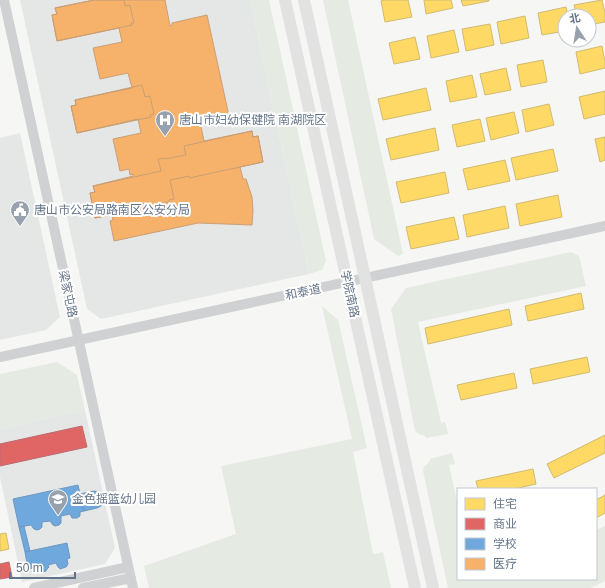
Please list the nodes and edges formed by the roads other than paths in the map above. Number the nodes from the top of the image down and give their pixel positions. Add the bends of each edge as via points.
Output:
1 (4, 0) edge
2 (285, 0) edge
3 (304, 0) edge
4 (605, 226) edge
5 (365, 278) junction
6 (347, 282) junction
7 (78, 340) junction
8 (0, 357) edge
9 (128, 567) junction
10 (132, 583) edge
11 (34, 588) edge
12 (83, 588) edge
13 (415, 588) edge
14 (433, 588) edge

1 - 7 street, 梁家屯路
2 - 6 main road, 学院南路
3 - 5 main road, 学院南路
4 - 5 street, 和泰道
5 - 6 street, 和泰道
5 - 14 main road, 学院南路
6 - 7 street, 和泰道
6 - 13 main road, 学院南路
7 - 8 street, 和泰道
7 - 9 street, 梁家屯路
9 - 10 street, 梁家屯路
9 - 11 street
10 - 12 street

